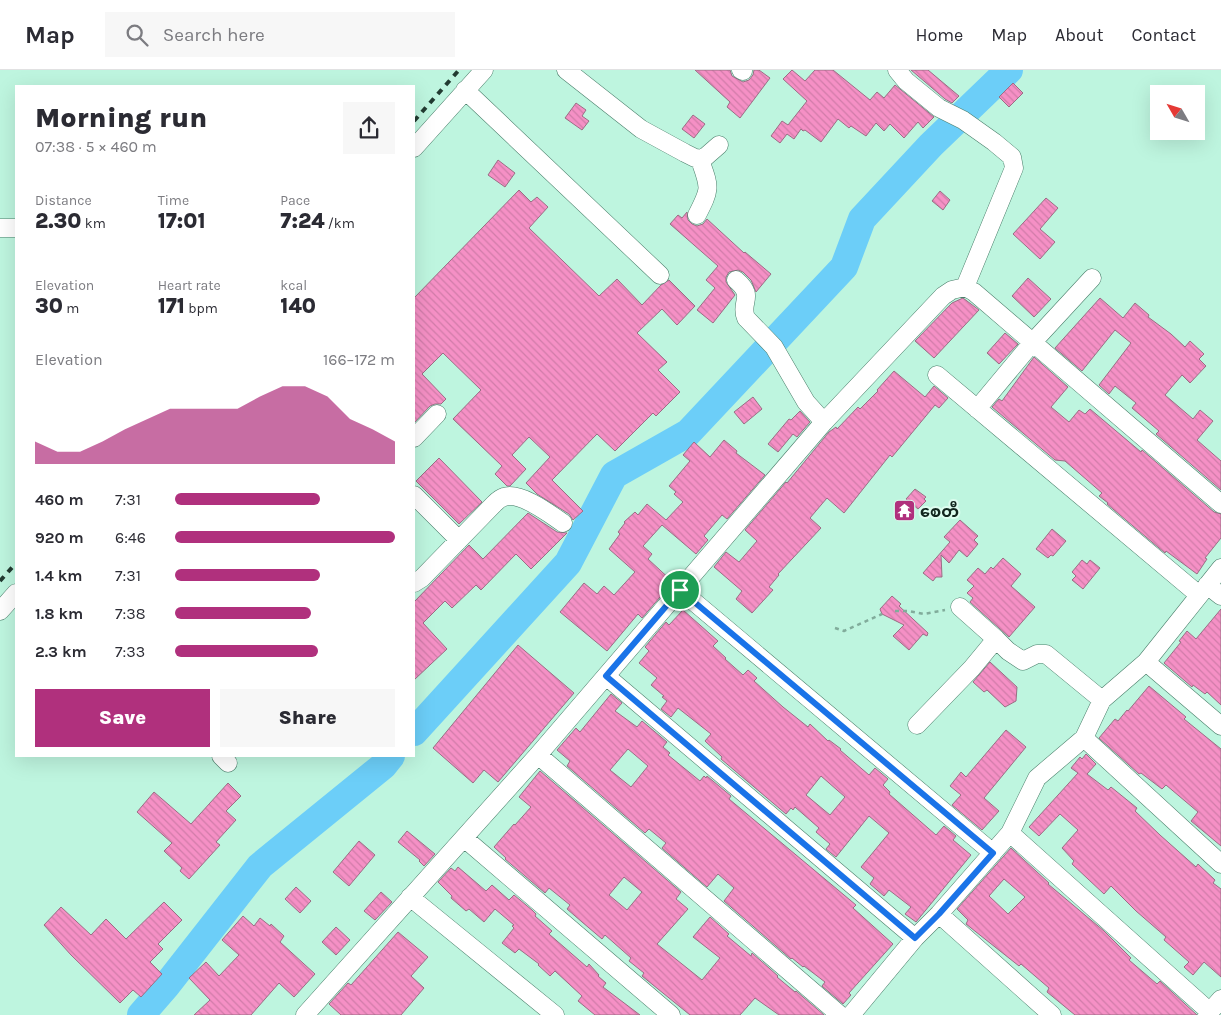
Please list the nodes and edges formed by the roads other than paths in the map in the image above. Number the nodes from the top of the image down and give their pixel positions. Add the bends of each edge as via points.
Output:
1 (484, 70) edge
2 (566, 70) edge
3 (897, 70) edge
4 (465, 90) junction
5 (719, 145) dead end
6 (415, 147) edge
7 (700, 160) junction
8 (697, 215) dead end
9 (0, 228) edge
10 (15, 228) edge
11 (660, 275) dead end
12 (1092, 278) dead end
13 (736, 280) dead end
14 (965, 286) junction
15 (1032, 343) junction
16 (937, 375) dead end
17 (977, 409) junction
18 (437, 414) dead end
19 (824, 422) junction
20 (415, 437) edge
21 (415, 496) edge
22 (1221, 504) edge
23 (563, 523) dead end
24 (459, 540) junction
25 (1221, 568) edge
26 (415, 582) edge
27 (680, 590) junction
28 (1203, 590) junction
29 (15, 594) edge
30 (1221, 596) edge
31 (960, 607) road end
32 (0, 611) edge
33 (996, 639) junction
34 (1146, 662) junction
35 (606, 676) junction
36 (1102, 700) junction
37 (917, 725) dead end
38 (1221, 726) edge
39 (1084, 738) junction
40 (538, 755) junction
41 (1010, 833) junction
42 (464, 838) junction
43 (993, 853) junction
44 (1221, 864) edge
45 (410, 896) junction
46 (939, 914) junction
47 (915, 938) junction
48 (1213, 1009) edge
49 (305, 1015) edge
50 (555, 1015) edge
51 (671, 1015) edge
52 (840, 1015) edge
53 (851, 1015) edge
54 (1052, 1015) edge

1 - 4 street
2 - 7 street via 640,129
3 - 14 street via 939,108 963,120 1012,158 1012,173
4 - 6 street
4 - 11 street
5 - 7 street
7 - 8 street via 708,188
9 - 10 street
12 - 15 street
13 - 19 street via 746,290 744,313 774,346 806,402
14 - 15 street
14 - 19 street via 943,296
15 - 17 street
15 - 22 street
16 - 17 street
17 - 28 street
18 - 20 street
19 - 27 street
21 - 24 street
23 - 24 street via 537,504 505,496
24 - 26 street
25 - 28 street
27 - 35 street
27 - 43 street
28 - 30 street
28 - 34 street
29 - 32 street
31 - 33 street
33 - 36 street via 1023,661 1037,654 1046,654
33 - 37 street
34 - 36 street
34 - 38 street
35 - 40 street
35 - 47 street
36 - 39 street
39 - 41 street via 1038,778
39 - 44 street
40 - 42 street
40 - 52 street
41 - 43 street
41 - 48 street
42 - 45 street
42 - 51 street
43 - 46 street
45 - 49 street
45 - 50 street
46 - 47 street
46 - 54 street
47 - 53 street

